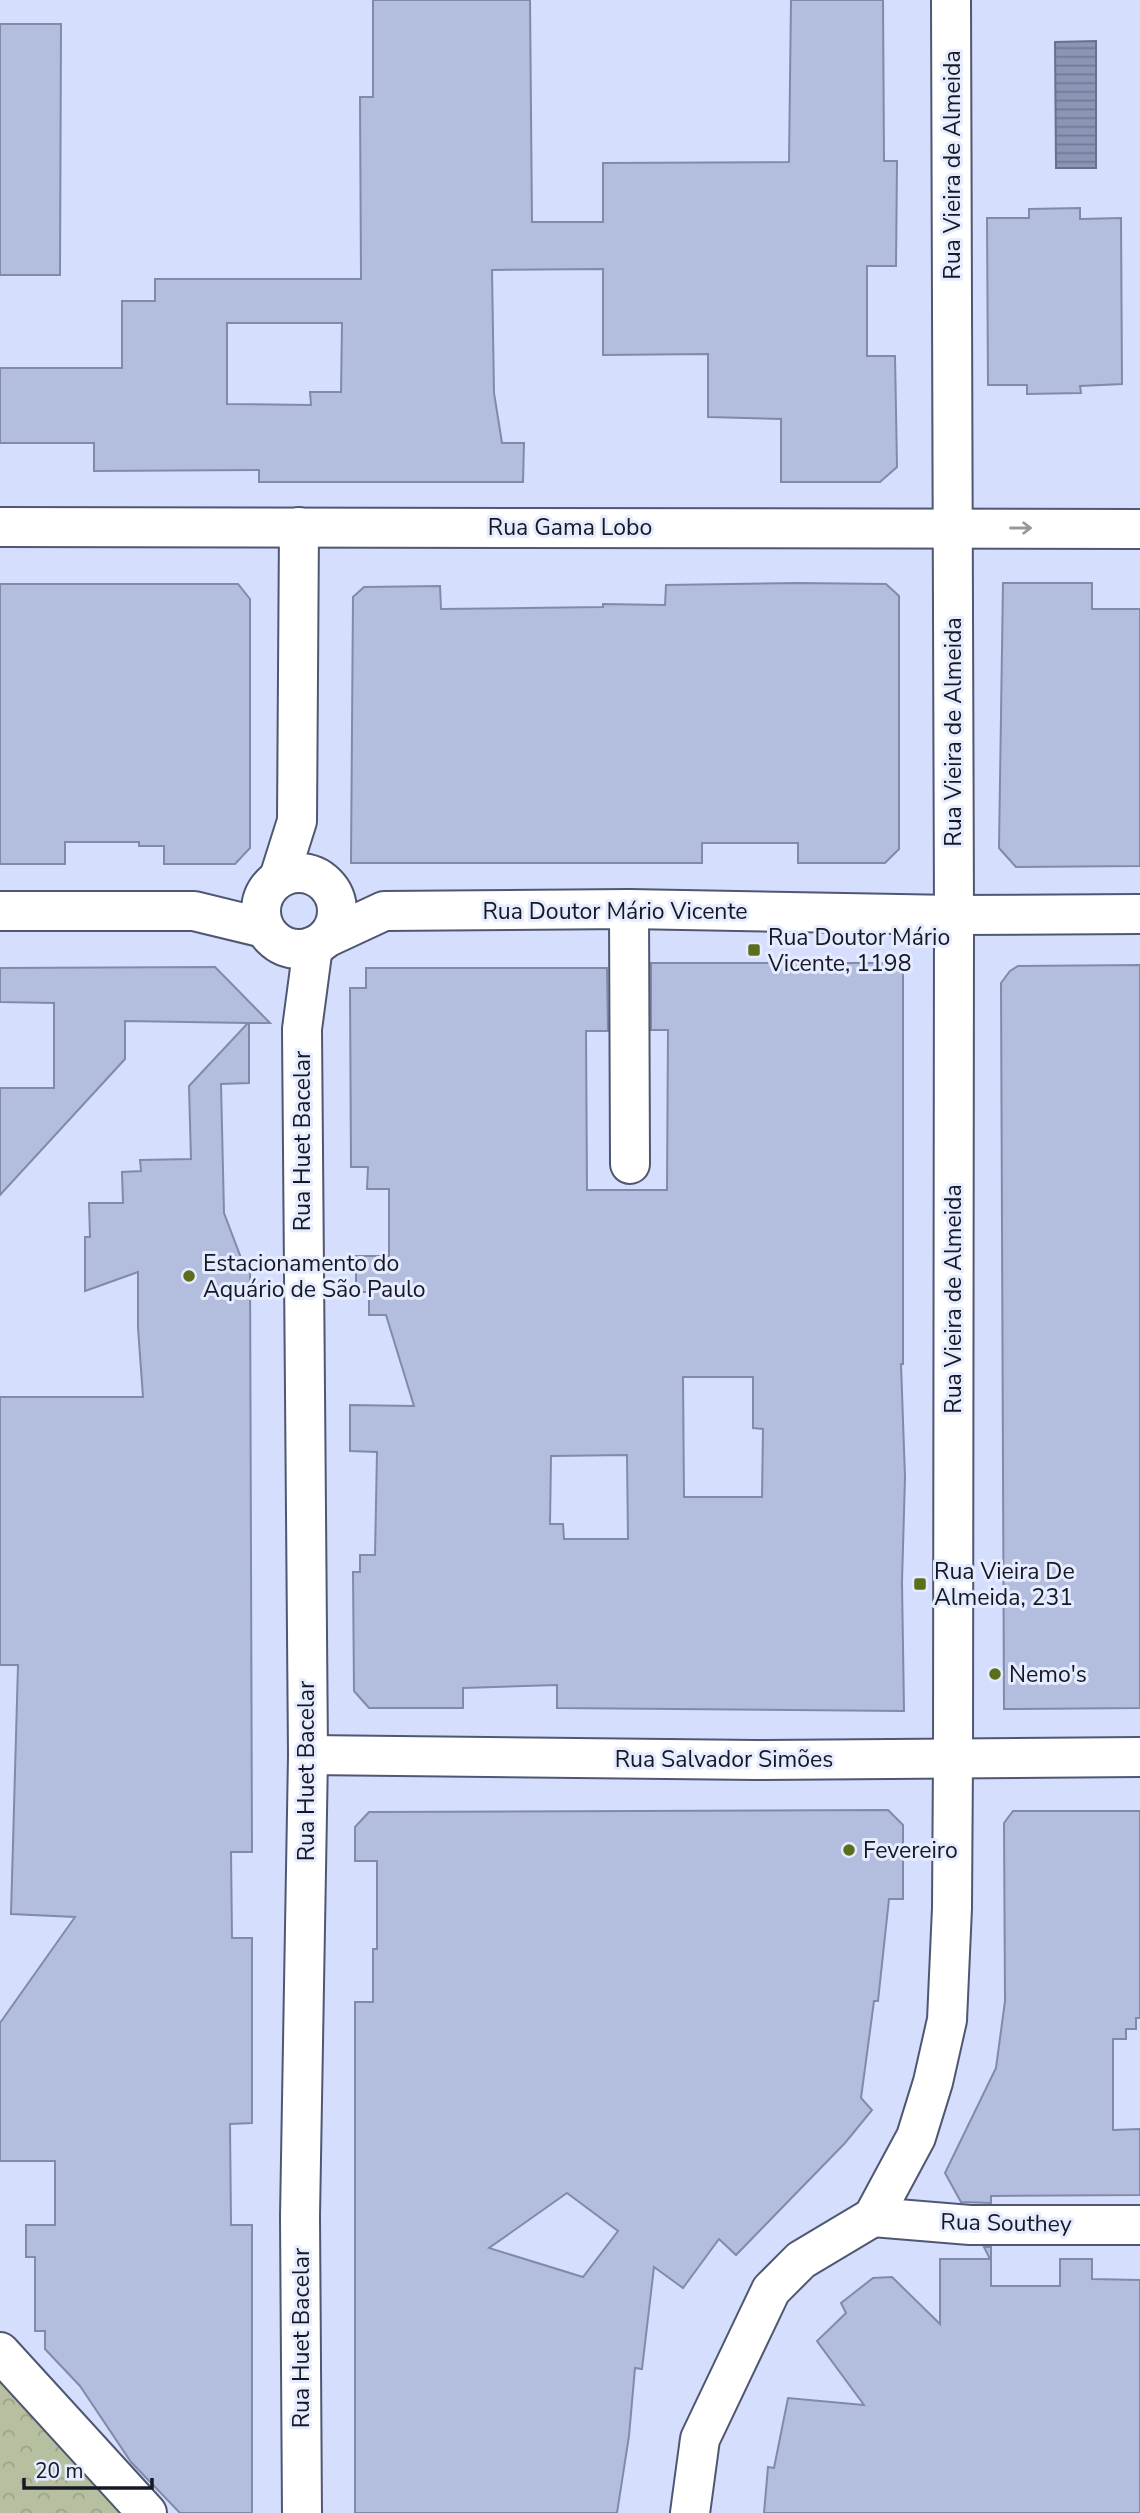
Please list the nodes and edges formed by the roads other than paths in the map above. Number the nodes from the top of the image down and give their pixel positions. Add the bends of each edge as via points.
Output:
1 (951, 0) edge
2 (0, 527) edge
3 (299, 527) junction
4 (953, 527) junction
5 (1140, 529) edge
6 (629, 909) junction
7 (0, 911) edge
8 (297, 911) junction
9 (1140, 914) edge
10 (954, 915) junction
11 (630, 1164) dead end
12 (308, 1755) junction
13 (1140, 1757) edge
14 (953, 1758) junction
15 (873, 2217) junction
16 (1140, 2225) edge
17 (0, 2352) edge
18 (147, 2513) edge
19 (302, 2513) edge
20 (690, 2513) edge

1 - 4 street, Rua Vieira de Almeida
2 - 3 street, Rua Gama Lobo
3 - 4 street, Rua Gama Lobo
3 - 8 street, Rua Huet Bacelar
4 -> 5 street, Rua Gama Lobo
4 - 10 street, Rua Vieira de Almeida
6 - 8 street, Rua Doutor Mário Vicente
6 - 10 street, Rua Doutor Mário Vicente
6 - 11 street
7 - 8 street, Rua Doutor Mário Vicente
8 - 12 street, Rua Huet Bacelar
9 - 10 street, Rua Doutor Mário Vicente
10 - 14 street, Rua Vieira de Almeida
12 - 14 street, Rua Salvador Simões
12 - 19 street, Rua Huet Bacelar via 300,2216
13 - 14 street, Rua Salvador Simões
14 - 15 street, Rua Vieira de Almeida via 947,2020 916,2137
15 - 16 street, Rua Southey via 970,2225
15 - 20 street via 802,2260 771,2290 700,2438
17 - 18 street

